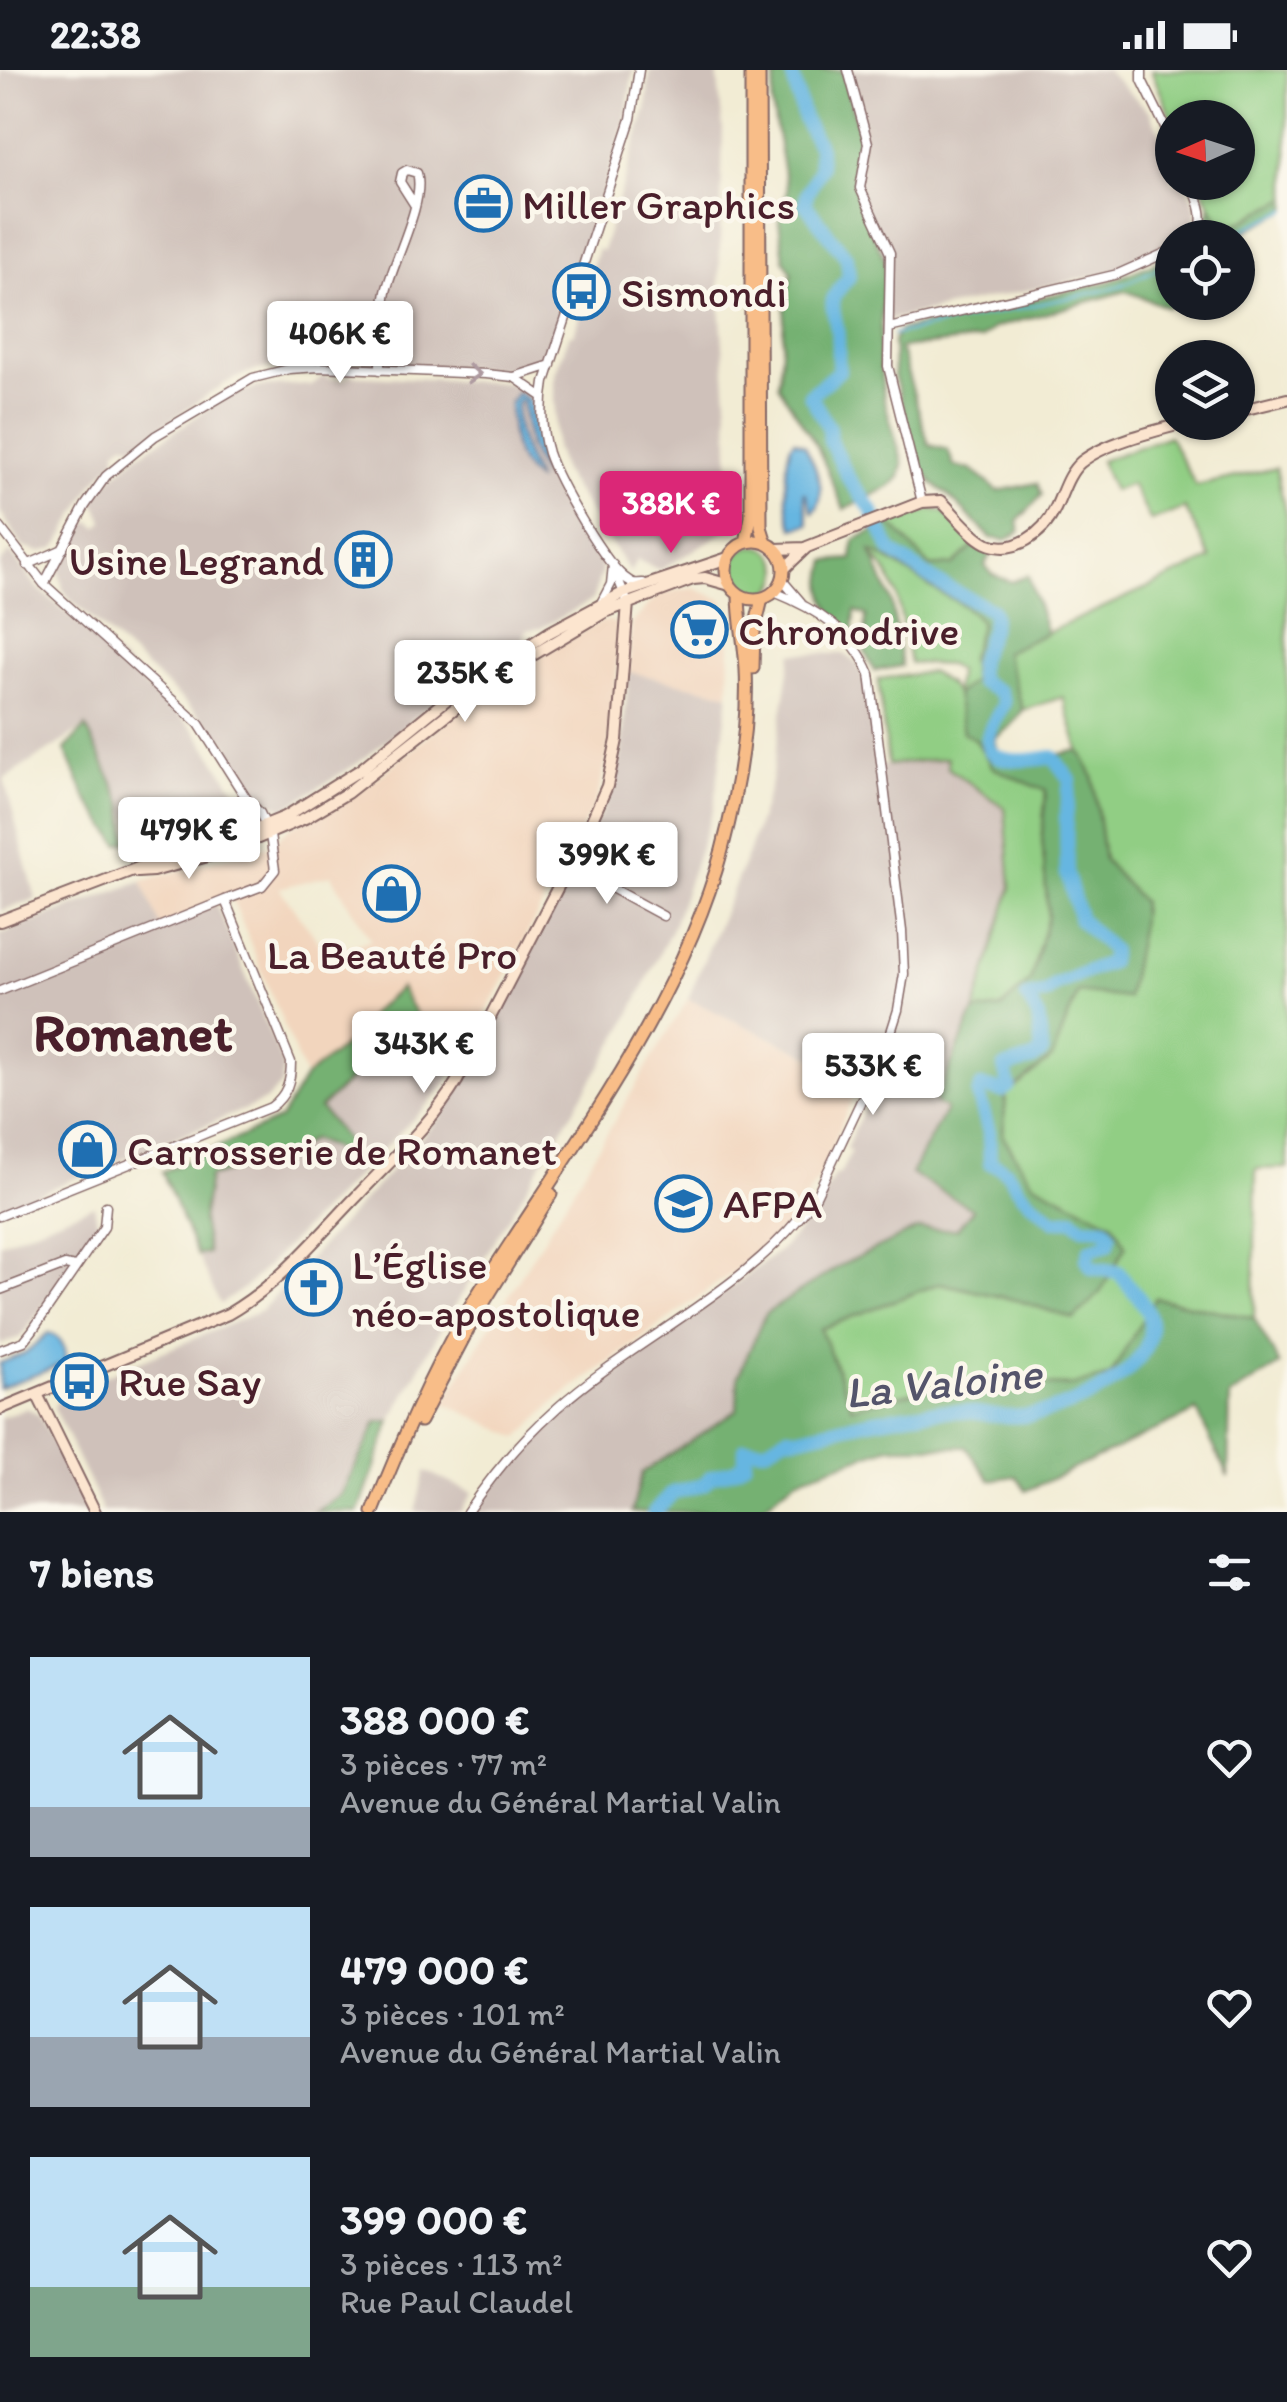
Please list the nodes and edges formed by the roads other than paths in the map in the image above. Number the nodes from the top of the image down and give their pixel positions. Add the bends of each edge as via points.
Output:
1 (639, 70) edge
2 (751, 70) edge
3 (759, 70) edge
4 (848, 70) edge
5 (1142, 75) edge
6 (1155, 104) edge
7 (414, 204) dead end
8 (1155, 258) edge
9 (888, 328) junction
10 (551, 365) junction
11 (380, 370) junction
12 (514, 377) junction
13 (543, 397) junction
14 (1287, 398) edge
15 (1255, 406) edge
16 (1155, 433) edge
17 (922, 502) junction
18 (0, 527) edge
19 (746, 542) junction
20 (770, 546) junction
21 (807, 548) junction
22 (63, 549) junction
23 (728, 558) junction
24 (27, 564) junction
25 (613, 565) junction
26 (784, 575) junction
27 (623, 576) junction
28 (656, 581) junction
29 (44, 584) junction
30 (735, 590) junction
31 (774, 592) junction
32 (626, 596) junction
33 (762, 599) junction
34 (600, 605) junction
35 (804, 605) junction
36 (265, 834) junction
37 (569, 866) junction
38 (225, 900) junction
39 (663, 916) dead end
40 (0, 922) edge
41 (0, 992) edge
42 (106, 1206) dead end
43 (0, 1216) edge
44 (75, 1267) junction
45 (0, 1290) edge
46 (0, 1350) edge
47 (37, 1394) junction
48 (0, 1409) edge
49 (96, 1512) edge
50 (372, 1512) edge
51 (381, 1512) edge
52 (467, 1512) edge

1 - 10 street via 631,119
2 - 19 main road via 752,517
3 - 20 main road via 761,527
4 - 9 street via 868,143 860,188 890,253
5 - 6 street
7 - 11 street via 386,290
8 - 9 street via 1118,274
9 - 17 street via 888,366
10 - 12 street
10 - 13 street
11 -> 12 street
11 - 22 street via 320,367 253,378 150,440 106,476
12 - 13 street
13 - 25 street via 548,451 559,482
14 - 15 street
16 - 17 street via 1082,462 1045,526 1011,546 982,542 942,501
17 - 21 street
18 - 24 street
19 - 20 main road
19 - 23 main road
20 - 21 street
20 - 26 main road
21 - 26 street
22 - 24 street
22 - 29 street
23 - 28 street
23 - 30 main road via 726,573
24 - 29 street
25 - 27 street
25 - 32 street
25 - 34 street
26 - 31 main road
26 - 35 street
27 - 28 street via 638,584
27 - 32 street
28 - 32 street
29 - 36 street via 188,711
30 - 32 street via 706,578
30 - 33 main road
30 - 50 main road via 747,674 738,767 722,850 696,927 651,1019 464,1317
31 - 33 main road
31 - 35 street
32 - 34 street
32 - 36 street via 491,680 347,793
32 - 37 street via 611,772
33 - 51 main road via 744,782 722,878 694,950 658,1022 473,1320 427,1404
34 - 36 street via 502,660
35 - 52 street via 852,641 870,674 902,931 902,990 886,1048 802,1216 768,1252 557,1408
36 - 38 street via 275,870 270,880
36 - 40 street via 134,872
37 - 39 street
37 - 47 street via 437,1112 286,1269 228,1314
38 - 41 street
38 - 43 street via 291,1062 280,1100
42 - 44 street via 104,1227
44 - 45 street
44 - 46 street via 24,1340
47 - 48 street
47 - 49 street

